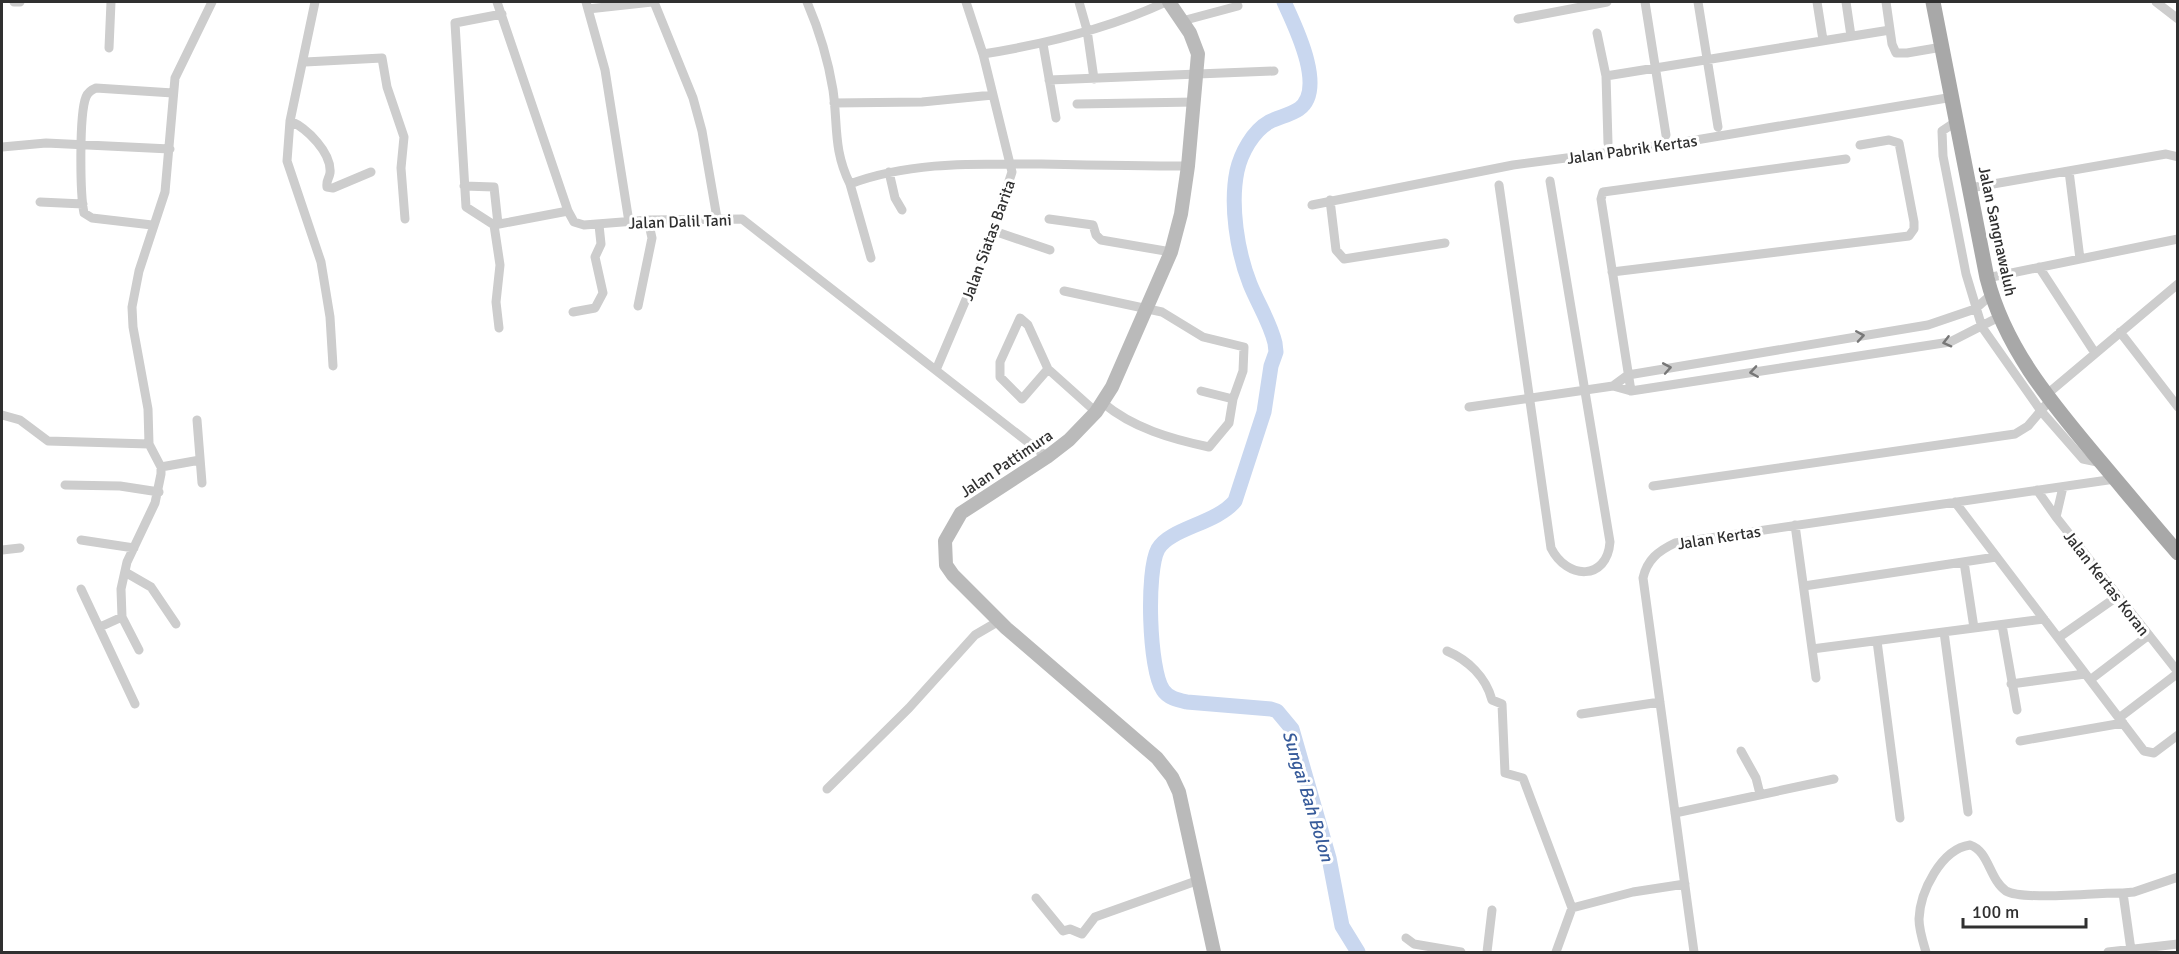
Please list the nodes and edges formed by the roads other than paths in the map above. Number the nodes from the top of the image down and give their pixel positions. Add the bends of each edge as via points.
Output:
1 (14, 2) edge
2 (20, 2) edge
3 (111, 2) edge
4 (212, 2) edge
5 (315, 2) edge
6 (497, 2) edge
7 (653, 2) edge
8 (807, 2) edge
9 (966, 2) edge
10 (1079, 2) edge
11 (1167, 2) edge
12 (1607, 2) edge
13 (1645, 2) edge
14 (1698, 2) edge
15 (1817, 2) edge
16 (1846, 2) edge
17 (1886, 2) edge
18 (1933, 2) edge
19 (2156, 2) edge
20 (587, 5) edge
21 (1216, 6) edge
22 (1238, 6) dead end
23 (501, 14) junction
24 (1518, 19) dead end
25 (2178, 19) edge
26 (1182, 21) junction
27 (1087, 30) junction
28 (1890, 30) junction
29 (1597, 33) dead end
30 (1851, 36) junction
31 (1824, 40) junction
32 (1043, 44) junction
33 (1942, 47) junction
34 (109, 48) dead end
35 (983, 54) junction
36 (1707, 59) junction
37 (304, 62) junction
38 (1655, 67) junction
39 (1274, 71) dead end
40 (1197, 76) junction
41 (1606, 76) junction
42 (1094, 79) junction
43 (1049, 80) junction
44 (173, 93) junction
45 (993, 95) junction
46 (1953, 97) junction
47 (1195, 102) junction
48 (834, 103) junction
49 (1077, 104) dead end
50 (1056, 118) dead end
51 (290, 121) junction
52 (1957, 121) junction
53 (1718, 127) dead end
54 (1666, 135) dead end
55 (1608, 143) dead end
56 (81, 144) junction
57 (1860, 145) dead end
58 (2, 147) edge
59 (170, 149) junction
60 (2178, 157) edge
61 (1846, 159) dead end
62 (1012, 164) junction
63 (1188, 166) junction
64 (2069, 171) junction
65 (371, 172) dead end
66 (889, 172) junction
67 (1551, 181) dead end
68 (850, 184) junction
69 (1499, 185) dead end
70 (464, 186) junction
71 (1970, 188) junction
72 (1330, 200) junction
73 (40, 202) dead end
74 (83, 204) junction
75 (1312, 205) dead end
76 (902, 210) dead end
77 (568, 211) junction
78 (717, 218) junction
79 (405, 219) dead end
80 (1049, 219) dead end
81 (648, 220) junction
82 (629, 222) junction
83 (496, 224) junction
84 (153, 225) junction
85 (599, 225) junction
86 (994, 231) junction
87 (2178, 239) edge
88 (1444, 243) dead end
89 (1050, 250) dead end
90 (1171, 252) junction
91 (871, 258) dead end
92 (2080, 259) junction
93 (2039, 267) junction
94 (1612, 272) junction
95 (1987, 278) junction
96 (2178, 284) edge
97 (1064, 291) dead end
98 (1991, 296) junction
99 (638, 306) dead end
100 (1146, 308) junction
101 (1975, 309) junction
102 (573, 312) dead end
103 (1999, 317) junction
104 (1982, 327) junction
105 (499, 328) dead end
106 (2120, 332) junction
107 (1795, 346) junction
108 (2095, 353) junction
109 (333, 366) dead end
110 (1798, 366) junction
111 (1048, 369) junction
112 (936, 370) junction
113 (1628, 375) junction
114 (1613, 386) junction
115 (1585, 390) junction
116 (1201, 391) dead end
117 (1631, 391) junction
118 (1233, 399) junction
119 (1525, 399) junction
120 (2046, 402) junction
121 (1099, 407) junction
122 (1469, 407) dead end
123 (2178, 407) edge
124 (2, 415) edge
125 (197, 420) dead end
126 (149, 444) junction
127 (1047, 457) junction
128 (200, 460) junction
129 (161, 466) junction
130 (2115, 479) junction
131 (202, 483) dead end
132 (65, 485) dead end
133 (1653, 486) dead end
134 (2063, 487) junction
135 (2037, 490) junction
136 (159, 492) junction
137 (1955, 502) junction
138 (2056, 517) junction
139 (1796, 525) junction
140 (81, 540) dead end
141 (20, 548) dead end
142 (134, 548) junction
143 (2, 550) edge
144 (2178, 553) edge
145 (1996, 557) junction
146 (1964, 562) junction
147 (125, 572) junction
148 (1804, 586) junction
149 (81, 589) dead end
150 (2118, 596) junction
151 (122, 617) junction
152 (997, 619) junction
153 (2044, 619) junction
154 (176, 624) dead end
155 (2002, 625) junction
156 (100, 627) junction
157 (1974, 628) junction
158 (1944, 632) junction
159 (2149, 635) junction
160 (2058, 638) junction
161 (1877, 641) junction
162 (1812, 649) junction
163 (139, 650) dead end
164 (1446, 651) dead end
165 (2178, 673) edge
166 (2088, 677) junction
167 (1816, 678) dead end
168 (2011, 684) junction
169 (1660, 702) junction
170 (135, 704) dead end
171 (2017, 710) dead end
172 (1581, 714) dead end
173 (2121, 721) junction
174 (2178, 735) edge
175 (2020, 741) dead end
176 (1741, 751) dead end
177 (1834, 779) dead end
178 (827, 789) dead end
179 (1760, 794) junction
180 (1968, 812) dead end
181 (1675, 813) junction
182 (1900, 818) dead end
183 (2178, 877) edge
184 (1199, 880) junction
185 (1684, 884) junction
186 (2123, 893) junction
187 (1036, 898) dead end
188 (1572, 908) junction
189 (1492, 910) dead end
190 (1406, 938) dead end
191 (2178, 944) edge
192 (2131, 950) junction
193 (1214, 952) edge
194 (1461, 952) edge
195 (1487, 952) edge
196 (1556, 952) edge
197 (1694, 952) edge
198 (1926, 952) edge
199 (2108, 952) edge

1 - 2 street
3 - 34 street
4 - 44 street via 177,74
5 - 37 street
6 - 23 street
7 - 20 street
7 - 78 street via 693,98
8 - 48 street via 826,52
9 - 35 street, Jalan Siatas Barita
10 - 27 street
11 - 26 street, Jalan Pattimura
11 - 27 street
12 - 24 street
13 - 38 street
14 - 36 street
15 - 31 street
16 - 30 street
17 - 28 street
18 - 33 main road, Jalan Sangnawaluh
19 - 25 street
20 - 82 street via 605,70
21 - 22 street
21 - 26 street
23 - 70 street via 455,23
23 - 77 street
26 - 40 street, Jalan Pattimura via 1197,46
27 - 32 street
27 - 42 street
28 - 30 street
28 - 33 street via 1894,51 1899,53
29 - 41 street
30 - 31 street
31 - 36 street
32 - 35 street
32 - 43 street
33 - 46 main road, Jalan Sangnawaluh
35 - 45 street, Jalan Siatas Barita
36 - 38 street
36 - 53 street
37 - 51 street
37 - 79 street via 382,58 404,137 401,168
38 - 41 street
38 - 54 street
39 - 40 street
40 - 42 street
40 - 47 street, Jalan Pattimura
41 - 55 street
42 - 43 street
43 - 50 street
44 - 56 street via 92,89 83,111
44 - 59 street
45 - 48 street via 922,102
45 - 62 street, Jalan Siatas Barita
46 - 52 main road, Jalan Sangnawaluh
46 - 72 street, Jalan Pabrik Kertas via 1666,145 1513,165
47 - 49 street
47 - 63 street, Jalan Pattimura
48 - 68 street via 838,154
51 - 65 street via 321,146 330,171 327,187
51 - 109 street via 287,161 321,262
52 - 71 main road, Jalan Sangnawaluh
52 - 101 street via 1944,127 1940,134 1955,225
56 - 58 street
56 - 59 street
56 - 74 street
57 - 94 street via 1889,140 1899,143 1914,222 1910,236
59 - 84 street via 165,192
60 - 64 street via 2166,154
61 - 94 street via 1603,192
62 - 63 street
62 - 66 street via 921,166
62 - 86 street, Jalan Siatas Barita via 1011,181
63 - 90 street, Jalan Pattimura
64 - 71 street
64 - 92 street
66 - 68 street
66 - 76 street
67 - 115 street
68 - 91 street
69 - 119 street
70 - 83 street via 467,209
70 - 83 street via 494,187
71 - 95 main road, Jalan Sangnawaluh
72 - 75 street, Jalan Pabrik Kertas
72 - 88 street via 1336,250 1344,259
73 - 74 street
74 - 84 street via 84,213 92,218
77 - 83 street
77 - 85 street, Jalan Dalil Tani via 578,225
78 - 81 street, Jalan Dalil Tani
78 - 112 street, Jalan Dalil Tani via 734,217 748,223
80 - 90 street via 1094,225 1101,240
81 - 82 street, Jalan Dalil Tani
81 - 99 street via 652,238
82 - 85 street, Jalan Dalil Tani
83 - 105 street
84 - 126 street via 132,307 148,409
85 - 102 street via 601,244 596,257 603,287 601,298 595,308
86 - 89 street
86 - 112 street, Jalan Siatas Barita
87 - 92 street
90 - 100 street, Jalan Pattimura
92 - 93 street
93 - 95 street
93 - 108 street
94 - 113 street
95 - 98 main road, Jalan Sangnawaluh
96 - 106 street
97 - 100 street
98 - 101 street
98 - 103 main road, Jalan Sangnawaluh
100 - 118 street via 1162,312 1203,337 1244,347 1245,362
100 - 121 street, Jalan Pattimura
101 - 104 street
107 -> 101 street via 1928,325
103 - 104 street
103 - 120 main road, Jalan Sangnawaluh
104 -> 110 street via 1950,342
104 - 120 street
106 - 108 street
106 - 123 street
107 - 110 street
113 -> 107 street
108 - 120 street
110 -> 117 street
111 - 111 street via 1028,325 1020,318 1000,362 1000,377 1022,399
111 - 121 street
112 - 127 street, Jalan Dalil Tani
113 - 114 street
113 - 117 street
114 - 115 street
114 - 117 street
115 - 119 street
115 - 119 street via 1610,542 1604,563 1586,572 1566,567 1551,548
116 - 118 street
118 - 121 street via 1229,423 1209,447 1169,437
119 - 122 street
120 - 130 main road, Jalan Sangnawaluh
120 - 133 street via 2015,434
121 - 127 street, Jalan Pattimura
124 - 126 street via 20,420 48,441
125 - 128 street
126 - 129 street
127 - 152 street, Jalan Pattimura via 961,513 945,541 946,565 952,575
128 - 129 street
128 - 131 street
129 - 136 street
130 - 134 street, Jalan Kertas
130 - 144 main road, Jalan Sangnawaluh
132 - 136 street via 120,486
134 - 135 street, Jalan Kertas
134 - 138 street, Jalan Kertas Koran
135 - 137 street, Jalan Kertas
135 - 138 street
136 - 142 street
137 - 139 street, Jalan Kertas
137 - 145 street
138 - 150 street, Jalan Kertas Koran
139 - 148 street
139 - 169 street, Jalan Kertas via 1675,543 1646,565 1643,578
140 - 142 street
141 - 143 street
142 - 147 street
145 - 146 street
145 - 153 street
146 - 148 street
146 - 157 street
147 - 151 street via 120,600
147 - 154 street via 151,587
148 - 162 street
149 - 156 street
150 - 159 street, Jalan Kertas Koran
150 - 160 street
151 - 156 street
151 - 163 street
152 - 178 street via 975,635
152 - 184 street, Jalan Pattimura via 1156,758 1172,777 1184,808
153 - 155 street
153 - 160 street
155 - 157 street
155 - 168 street
156 - 170 street
157 - 158 street
158 - 161 street
158 - 180 street
159 - 165 street, Jalan Kertas Koran
159 - 166 street
160 - 166 street
161 - 162 street
161 - 182 street
162 - 167 street
164 - 188 street via 1472,667 1497,702 1505,773 1523,777
165 - 173 street
166 - 168 street
166 - 173 street
168 - 171 street
169 - 172 street
169 - 181 street, Jalan Kertas
173 - 174 street via 2147,753 2154,753
173 - 175 street
176 - 179 street
177 - 179 street
179 - 181 street
181 - 185 street, Jalan Kertas
183 - 186 street
184 - 187 street via 1095,917 1082,934 1064,931
184 - 193 street, Jalan Pattimura
185 - 188 street
185 - 197 street, Jalan Kertas
186 - 192 street
186 - 198 street via 2019,896 1999,884 1977,847 1962,846 1948,853 1926,889 1919,921
188 - 196 street
189 - 195 street
190 - 194 street via 1414,944
191 - 192 street
192 - 199 street

